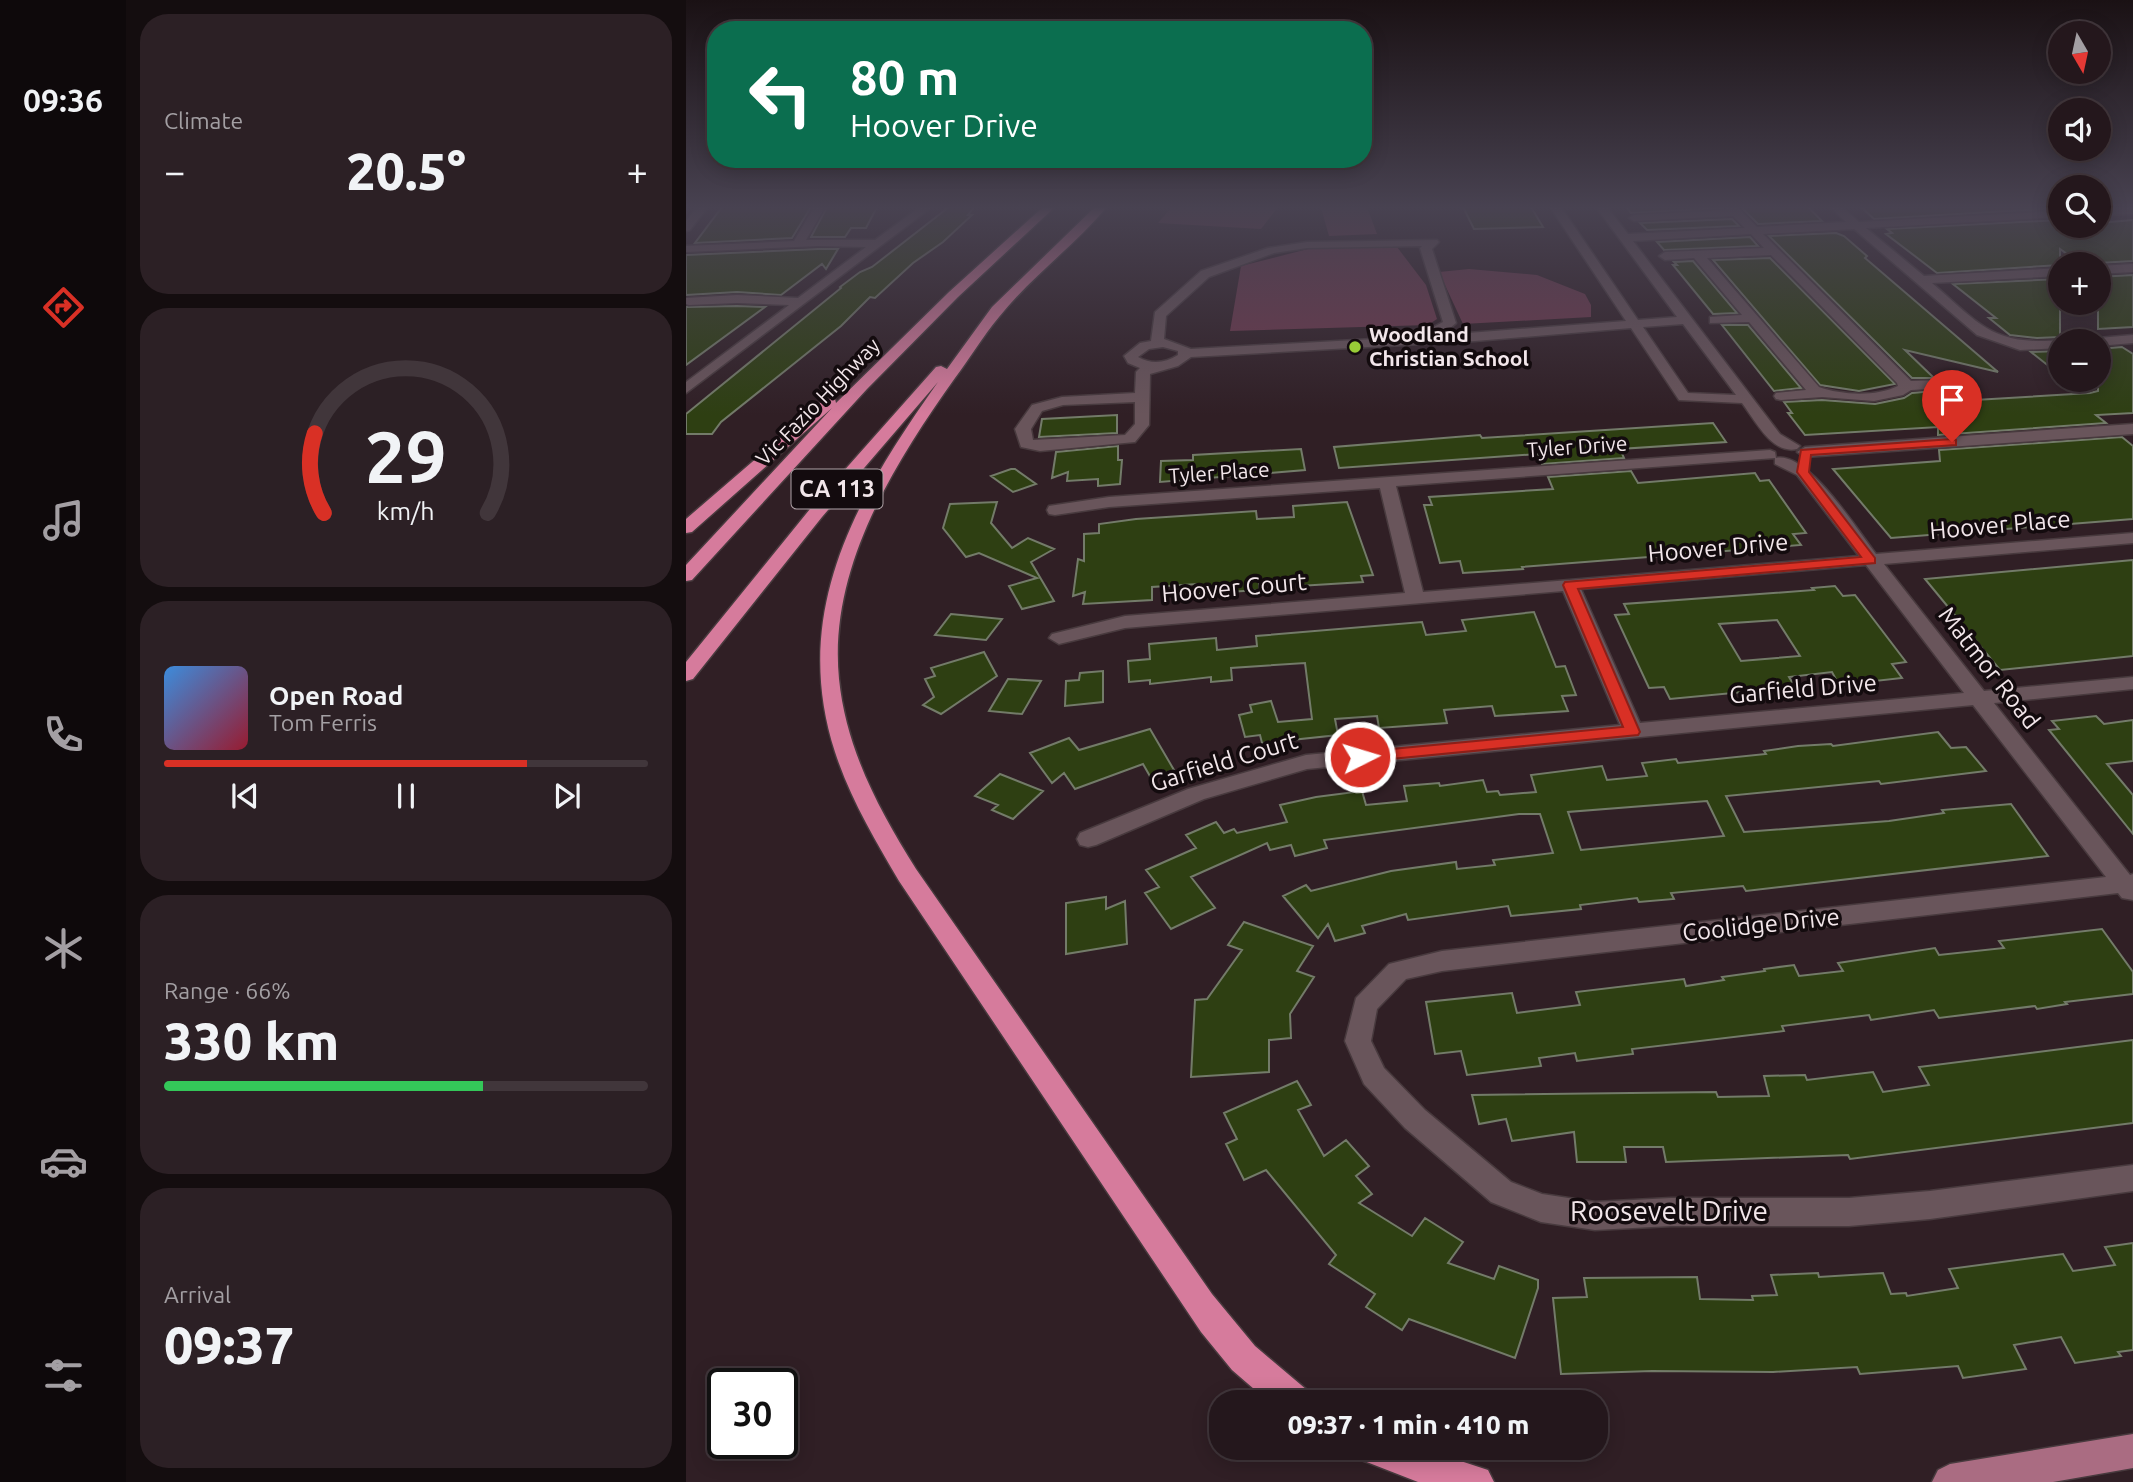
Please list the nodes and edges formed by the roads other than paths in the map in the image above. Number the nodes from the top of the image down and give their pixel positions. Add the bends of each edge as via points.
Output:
1 (836, 276) edge
2 (973, 276) edge
3 (1032, 276) edge
4 (1203, 276) edge
5 (1435, 276) edge
6 (1603, 276) edge
7 (1652, 276) edge
8 (1716, 276) edge
9 (1799, 276) edge
10 (1916, 276) edge
11 (1988, 276) edge
12 (1921, 280) junction
13 (689, 301) dead end
14 (802, 302) junction
15 (997, 310) junction
16 (1752, 317) junction
17 (1684, 320) junction
18 (1715, 320) dead end
19 (1636, 323) junction
20 (1435, 339) junction
21 (2133, 339) edge
22 (2111, 341) edge
23 (1157, 344) junction
24 (2048, 346) edge
25 (1186, 353) junction
26 (1153, 366) junction
27 (877, 369) junction
28 (1944, 384) dead end
29 (1906, 386) junction
30 (686, 389) edge
31 (1821, 393) junction
32 (1781, 396) dead end
33 (1143, 397) junction
34 (1745, 399) junction
35 (2133, 429) edge
36 (1774, 450) junction
37 (1801, 458) junction
38 (1387, 482) junction
39 (1055, 510) dead end
40 (686, 528) edge
41 (2133, 538) edge
42 (1871, 560) junction
43 (686, 576) edge
44 (1570, 585) junction
45 (1415, 597) junction
46 (1059, 638) dead end
47 (686, 675) edge
48 (2133, 683) edge
49 (1979, 698) junction
50 (1633, 732) junction
51 (1088, 839) dead end
52 (2130, 887) edge
53 (1398, 971) joint
54 (2133, 1178) edge
55 (1281, 1390) edge
56 (2133, 1451) edge
57 (1406, 1460) edge
58 (1476, 1482) edge
59 (1950, 1482) edge

1 - 14 street
2 - 27 highway, Vic Fazio Highway / CA 113
3 - 15 highway, CA 113
4 - 23 street via 1160,316
5 - 20 street via 1450,323 1434,334
6 - 19 street
7 - 17 street, Matmor Road
8 - 16 street
9 - 29 street
10 - 12 street
11 - 12 street
12 - 24 street via 1982,332 2008,345
13 - 14 street
14 - 30 street
15 - 47 highway, CA 113 via 816,513
15 - 55 highway via 894,459 855,535 832,609 828,642 839,734 886,839 1043,1076 1238,1352
16 - 18 street
16 - 31 street
17 - 19 street
17 - 34 street, Matmor Road
19 - 20 street
19 - 34 street via 1684,397
20 - 25 street
21 - 22 street
23 - 25 street via 1180,346
23 - 26 street via 1131,356 1137,363
25 - 26 street via 1177,362
26 - 33 street via 1143,372
27 - 40 highway via 835,398
27 - 43 highway, Vic Fazio Highway / CA 113
28 - 29 street
29 - 31 street via 1894,394 1838,397
31 - 32 street
33 - 33 street via 1142,425 1129,439 1026,444 1023,429 1037,408 1062,401
34 - 36 street, Matmor Road
35 - 37 street
36 - 37 street, Matmor Road
36 - 37 street, Tyler Drive
36 - 38 street, Tyler Drive
37 - 42 street, Matmor Road
38 - 39 street, Tyler Place
38 - 45 street
41 - 42 street, Hoover Place
42 - 44 street, Hoover Drive
42 - 49 street, Matmor Road
44 - 45 street, Hoover Drive
44 - 50 street
45 - 46 street, Hoover Court via 1125,622
48 - 49 street, Garfield Drive
49 - 50 street, Garfield Drive
49 - 52 street, Matmor Road
50 - 51 street, Garfield Court via 1306,762 1196,794
52 - 53 street, Coolidge Drive via 1442,961
53 - 54 street, Roosevelt Drive via 1365,1005 1358,1041 1374,1076 1415,1119 1501,1192 1541,1208 1595,1216 1849,1212
56 - 59 main road
57 - 58 highway

